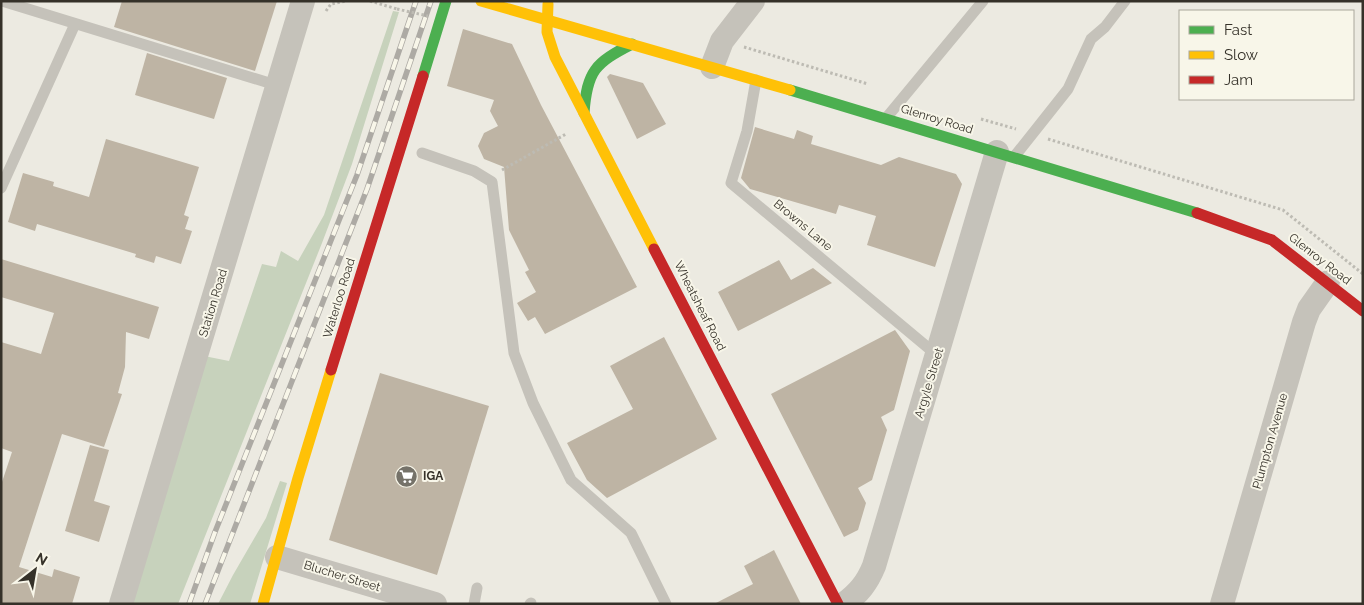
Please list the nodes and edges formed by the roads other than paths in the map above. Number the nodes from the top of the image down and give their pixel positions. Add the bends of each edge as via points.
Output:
1 (2, 1) edge
2 (303, 1) edge
3 (446, 1) edge
4 (481, 1) edge
5 (549, 1) edge
6 (753, 1) edge
7 (983, 1) edge
8 (1125, 1) edge
9 (544, 18) junction
10 (75, 24) junction
11 (632, 44) junction
12 (712, 67) junction
13 (756, 80) junction
14 (279, 86) junction
15 (586, 117) junction
16 (886, 118) junction
17 (422, 153) dead end
18 (1006, 155) junction
19 (1, 188) edge
20 (1328, 282) junction
21 (1363, 311) edge
22 (938, 356) junction
23 (277, 557) junction
24 (477, 588) dead end
25 (122, 604) edge
26 (262, 604) edge
27 (435, 604) edge
28 (474, 604) edge
29 (666, 604) edge
30 (838, 604) edge
31 (844, 604) edge
32 (1222, 604) edge

1 - 10 lane
2 - 14 street, Station Road
3 - 23 street, Waterloo Road via 298,478
4 - 9 street, Glenroy Road
5 - 9 street
6 - 12 street via 722,40
7 - 16 lane
8 - 18 lane via 1091,39 1068,89
9 - 11 street, Glenroy Road
9 - 15 street, Wheatsheaf Road via 549,43
10 - 14 lane
10 - 19 lane
11 - 12 street, Glenroy Road
11 - 15 street via 593,68 586,85
12 - 13 street, Glenroy Road
13 - 16 street, Glenroy Road
13 - 22 lane, Browns Lane via 747,131 731,183
14 - 25 street, Station Road
15 - 30 street, Wheatsheaf Road
16 - 18 street, Glenroy Road
17 - 29 lane via 474,171 492,182 514,353 533,403 571,480 631,533
18 - 20 street, Glenroy Road via 1250,230 1272,240
18 - 22 street, Argyle Street
20 - 21 street, Glenroy Road
20 - 32 street, Plumpton Avenue via 1304,322
22 - 31 street, Argyle Street via 874,566 858,594
23 - 26 street, Waterloo Road
23 - 27 street, Blucher Street
24 - 28 lane

